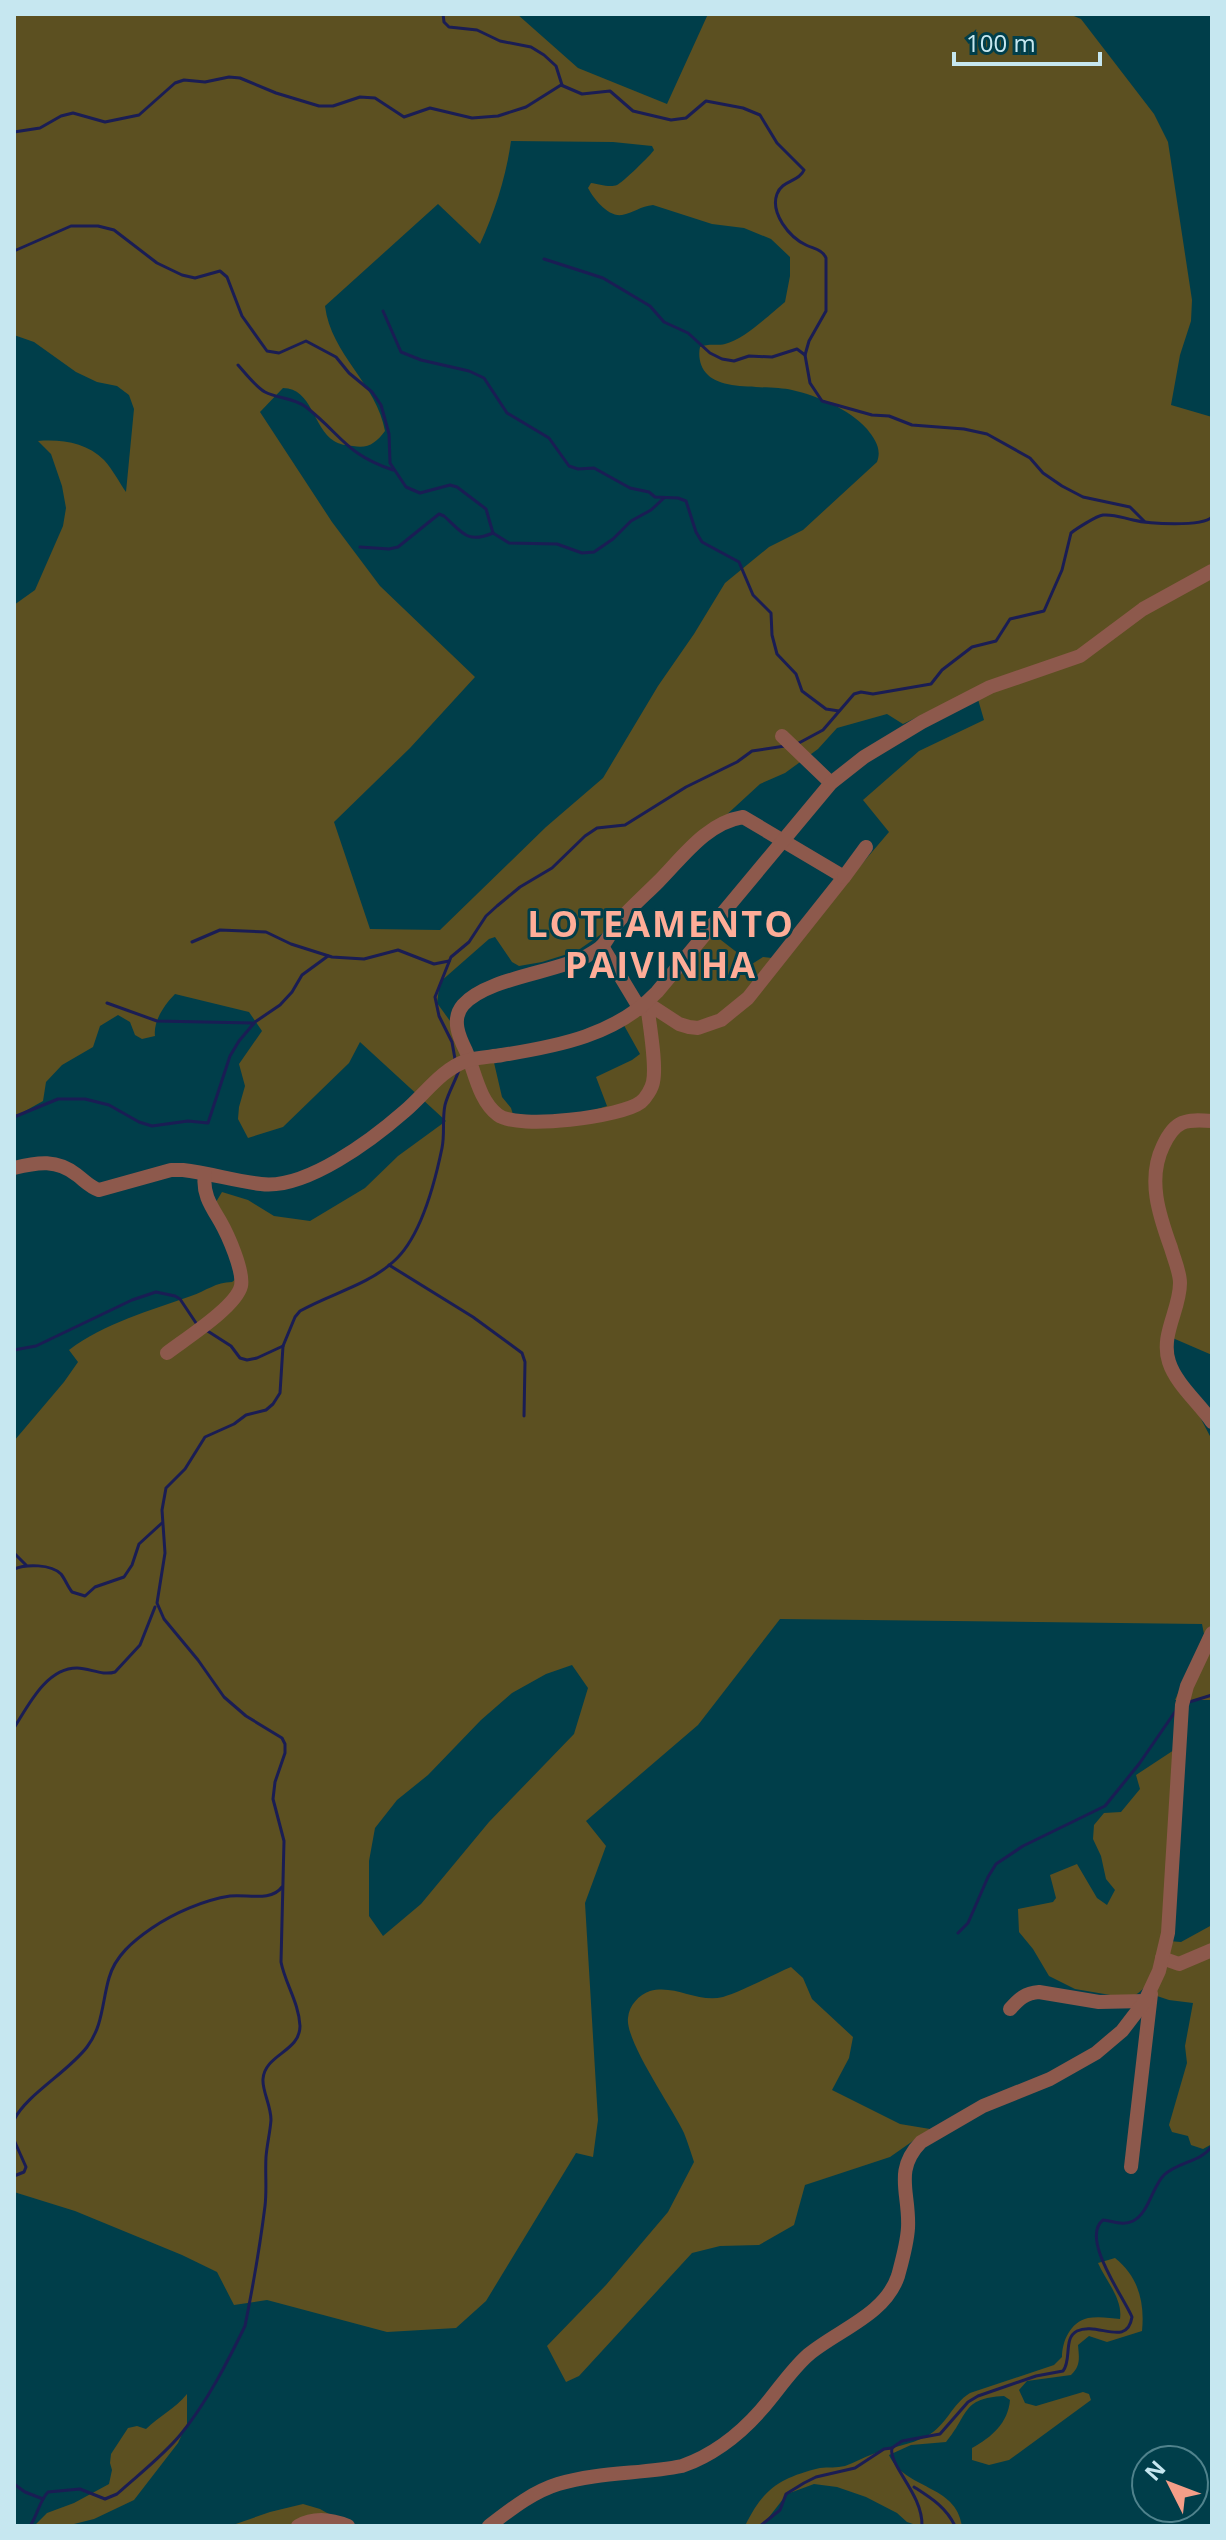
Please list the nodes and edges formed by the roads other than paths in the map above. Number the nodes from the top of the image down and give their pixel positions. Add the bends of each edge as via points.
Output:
1 (1212, 571) edge
2 (782, 736) dead end
3 (831, 783) junction
4 (781, 841) junction
5 (866, 847) dead end
6 (844, 877) junction
7 (602, 946) junction
8 (643, 1006) junction
9 (470, 1059) junction
10 (1212, 1121) edge
11 (14, 1168) edge
12 (205, 1175) junction
13 (167, 1353) dead end
14 (1212, 1422) edge
15 (1212, 1633) edge
16 (1212, 1950) edge
17 (1162, 1958) junction
18 (1149, 1996) junction
19 (1010, 2009) dead end
20 (1131, 2167) dead end
21 (298, 2526) edge
22 (348, 2526) edge
23 (489, 2526) edge

1 - 3 street via 1143,609 1080,656 990,687 864,757
2 - 3 street
3 - 4 street
4 - 6 street
4 - 7 street via 743,817 718,827 683,854 616,924
4 - 8 street
5 - 6 street
6 - 8 street via 748,998 721,1020 689,1027
7 - 8 street
7 - 9 street via 577,961 515,978 464,1005 458,1029
8 - 9 street via 600,1032 565,1043
8 - 9 street via 653,1082 641,1102 629,1108 564,1121 505,1119 490,1108
9 - 12 street via 352,1151 313,1173 271,1185
10 - 14 street via 1187,1120 1169,1132 1155,1175 1160,1215 1180,1280 1166,1351 1174,1374
11 - 12 street via 57,1163 99,1190 171,1170
12 - 13 street via 205,1193 223,1226 241,1286 230,1303
15 - 17 street via 1182,1705 1168,1933
16 - 17 street via 1179,1964
17 - 18 street
18 - 19 street via 1099,2002 1039,1992 1020,1998
18 - 20 street
18 - 23 street via 1122,2031 1096,2053 1050,2079 983,2106 913,2150 904,2170 908,2227 892,2289 874,2310 806,2357 729,2440 682,2466 576,2480 540,2491
21 - 22 street via 335,2520

